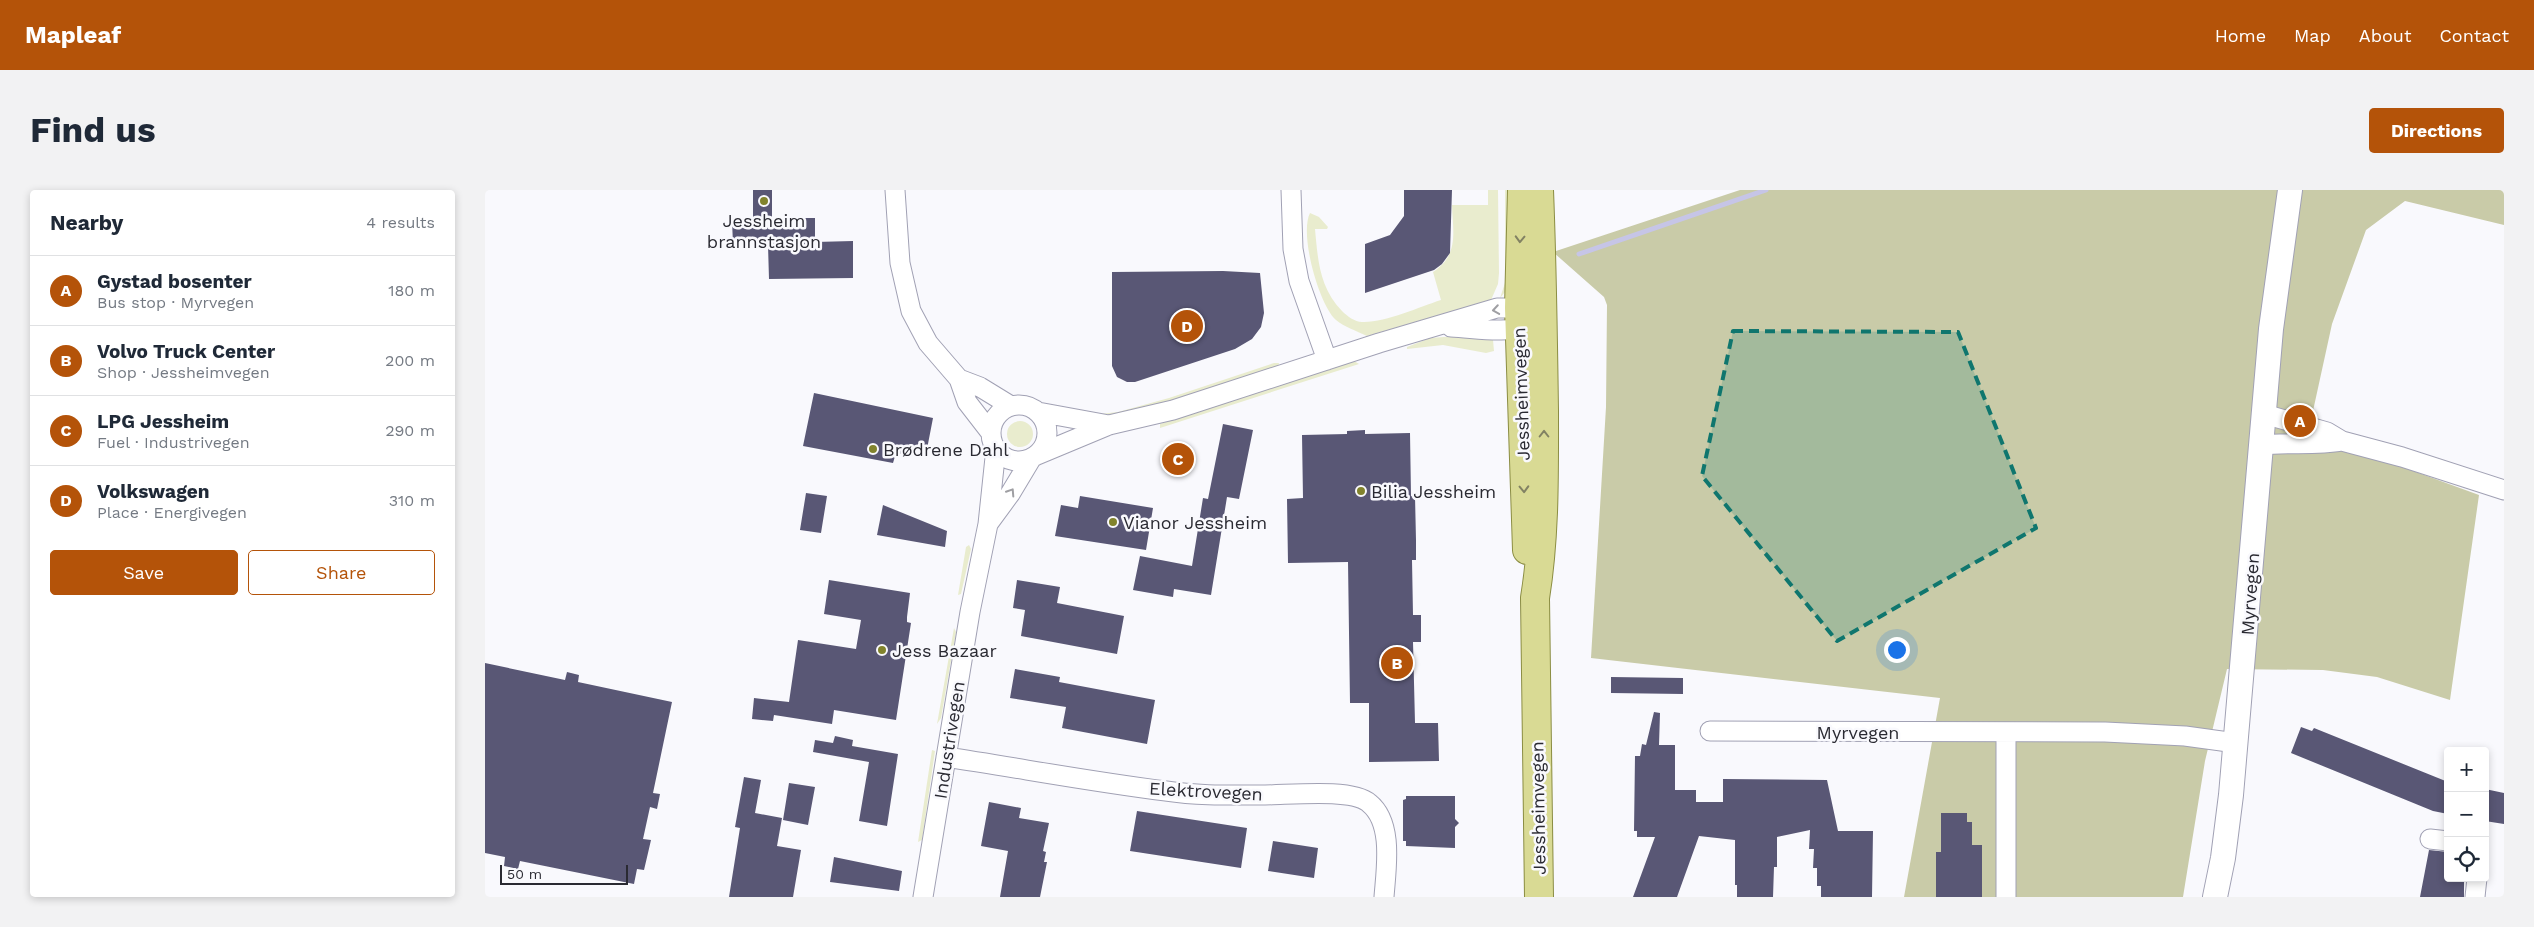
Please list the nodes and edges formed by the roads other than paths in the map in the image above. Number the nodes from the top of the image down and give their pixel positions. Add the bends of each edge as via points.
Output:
1 (895, 190) edge
2 (1291, 190) edge
3 (1522, 190) edge
4 (1539, 190) edge
5 (2290, 190) edge
6 (1527, 318) junction
7 (1327, 360) junction
8 (959, 379) junction
9 (1011, 406) junction
10 (1038, 412) junction
11 (2264, 414) junction
12 (1109, 425) junction
13 (993, 441) junction
14 (2342, 441) junction
15 (2261, 445) junction
16 (1034, 457) junction
17 (2504, 490) edge
18 (988, 524) junction
19 (1709, 731) dead end
20 (2006, 732) junction
21 (2236, 742) junction
22 (946, 757) junction
23 (2477, 882) edge
24 (923, 897) edge
25 (1384, 897) edge
26 (1539, 897) edge
27 (2005, 897) edge
28 (2215, 897) edge
29 (2475, 897) edge

1 - 8 street via 900,263 911,311 928,343
2 - 7 street via 1293,249 1299,280
3 -> 6 main road, Jessheimvegen
4 - 6 main road, Jessheimvegen
5 - 11 street, Myrvegen via 2278,267
6 - 7 street via 1497,308
6 - 26 main road, Jessheimvegen via 1527,552 1535,598
7 - 12 street via 1173,410
8 - 9 street via 980,387
8 - 13 street via 967,402
9 - 10 street via 1026,406
9 - 13 street via 996,418
10 - 12 street
10 - 16 street via 1048,431 1047,441
11 - 14 street via 2327,432
11 - 15 street, Myrvegen
12 - 16 street
13 - 16 street via 1001,454 1013,461
13 - 18 street, Industrivegen
14 - 15 street
14 - 17 street
15 - 21 street, Myrvegen
18 -> 16 street, Industrivegen
18 - 22 street, Industrivegen
19 - 20 street, Myrvegen
20 - 21 street, Myrvegen via 2148,733
20 - 27 street
21 - 28 street, Myrvegen via 2227,830
22 - 24 street, Industrivegen
22 - 25 street, Elektrovegen via 1167,792 1349,795 1369,803 1382,821 1386,846
23 - 29 street

